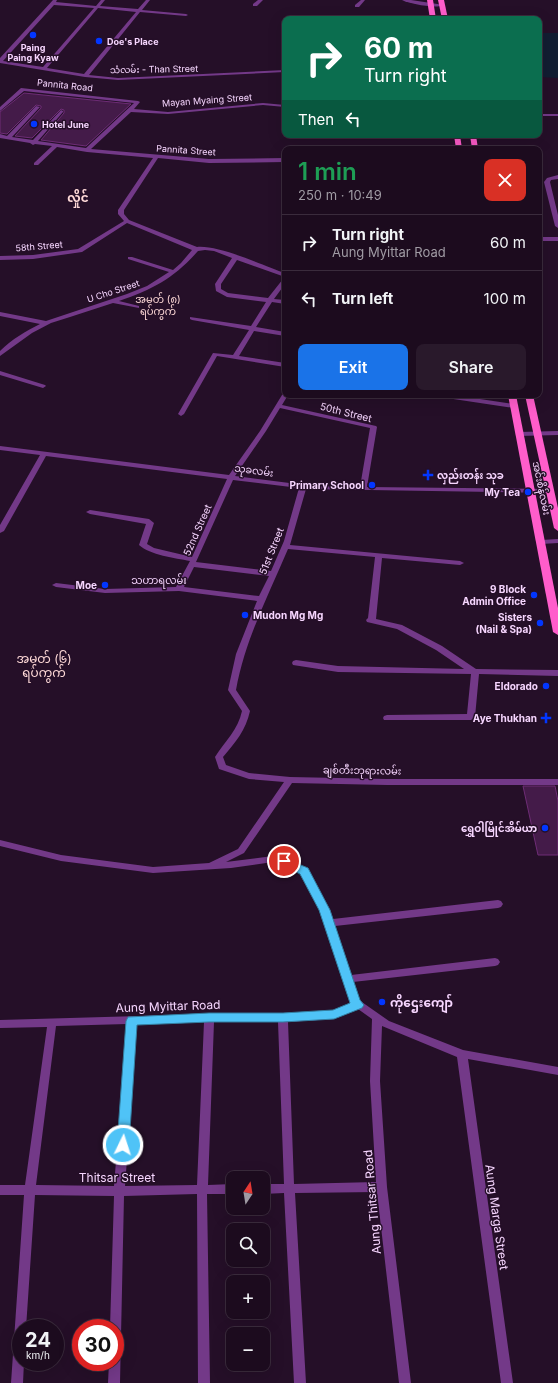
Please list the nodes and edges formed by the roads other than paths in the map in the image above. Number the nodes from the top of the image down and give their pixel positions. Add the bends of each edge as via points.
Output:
1 (103, 0) edge
2 (148, 0) edge
3 (261, 0) edge
4 (363, 0) edge
5 (404, 0) edge
6 (54, 2) edge
7 (430, 2) edge
8 (442, 2) edge
9 (255, 5) dead end
10 (358, 6) dead end
11 (96, 7) junction
12 (140, 11) junction
13 (186, 15) dead end
14 (432, 16) edge
15 (444, 16) edge
16 (0, 62) edge
17 (44, 69) junction
18 (282, 71) edge
19 (85, 76) junction
20 (282, 106) edge
21 (38, 107) dead end
22 (0, 110) edge
23 (130, 110) junction
24 (61, 111) dead end
25 (542, 115) edge
26 (558, 115) edge
27 (0, 136) edge
28 (8, 138) junction
29 (33, 143) junction
30 (55, 146) junction
31 (87, 150) junction
32 (157, 156) junction
33 (282, 160) edge
34 (36, 164) dead end
35 (558, 177) edge
36 (556, 207) edge
37 (127, 221) junction
38 (558, 226) edge
39 (542, 239) edge
40 (558, 239) edge
41 (196, 249) junction
42 (236, 257) junction
43 (0, 258) edge
44 (130, 258) dead end
45 (174, 272) junction
46 (282, 274) edge
47 (282, 284) edge
48 (269, 299) junction
49 (113, 300) junction
50 (282, 301) edge
51 (137, 307) dead end
52 (0, 314) edge
53 (192, 318) dead end
54 (47, 323) junction
55 (253, 329) junction
56 (282, 334) edge
57 (1, 351) edge
58 (235, 357) junction
59 (282, 365) edge
60 (0, 374) edge
61 (43, 386) dead end
62 (283, 398) edge
63 (460, 398) edge
64 (513, 398) edge
65 (530, 398) edge
66 (279, 406) junction
67 (514, 406) junction
68 (181, 414) dead end
69 (538, 433) junction
70 (558, 433) edge
71 (519, 434) junction
72 (0, 448) edge
73 (44, 454) junction
74 (230, 477) junction
75 (303, 487) junction
76 (364, 488) junction
77 (531, 490) junction
78 (550, 490) junction
79 (90, 512) dead end
80 (558, 528) edge
81 (0, 531) edge
82 (558, 541) edge
83 (541, 542) junction
84 (286, 547) junction
85 (379, 556) junction
86 (193, 562) junction
87 (460, 563) dead end
88 (273, 574) junction
89 (56, 585) dead end
90 (178, 589) junction
91 (261, 599) junction
92 (558, 632) edge
93 (296, 663) dead end
94 (475, 672) junction
95 (558, 673) edge
96 (387, 718) dead end
97 (290, 780) junction
98 (558, 782) edge
99 (0, 843) edge
100 (207, 867) junction
101 (498, 904) dead end
102 (329, 923) junction
103 (495, 962) dead end
104 (347, 979) junction
105 (358, 1005) junction
106 (209, 1018) junction
107 (283, 1018) junction
108 (377, 1018) junction
109 (132, 1021) junction
110 (52, 1022) junction
111 (0, 1024) edge
112 (462, 1054) junction
113 (558, 1071) edge
114 (382, 1187) junction
115 (270, 1189) edge
116 (289, 1189) junction
117 (0, 1190) edge
118 (30, 1190) junction
119 (202, 1190) junction
120 (226, 1190) edge
121 (119, 1191) junction
122 (116, 1319) edge
123 (115, 1371) edge
124 (17, 1383) edge
125 (114, 1383) edge
126 (204, 1383) edge
127 (300, 1383) edge
128 (405, 1383) edge
129 (507, 1383) edge

1 - 11 street
2 - 12 street
3 - 9 street
4 - 10 street
5 - 7 street
6 - 11 street
6 - 16 street
7 - 8 street
7 - 14 main road
8 - 15 main road
11 - 12 street
11 - 17 street
12 - 13 street
12 - 19 street
16 - 17 street, သံလမ်း - Than Street
17 - 19 street, သံလမ်း - Than Street
18 - 19 street, သံလမ်း - Than Street via 118,79
20 - 23 street, Mayan Myaing Street via 263,104 168,113
21 - 28 street
22 - 23 street, Pannita Road via 23,89 137,102
23 - 31 street
24 - 29 street
25 - 26 street
27 - 28 street
28 - 29 street, Pannita Street
29 - 30 street, Pannita Street
30 - 31 street, Pannita Street
30 - 34 street
31 - 32 street, Pannita Street
32 - 33 street, Pannita Street via 210,161
32 - 37 street via 122,210 121,214
35 - 36 street via 547,182
36 - 38 street
37 - 41 street
37 - 43 street, 58th Street via 80,251
39 - 40 street
41 - 42 street via 215,250
41 - 45 street, U Cho Street
42 - 46 street
42 - 48 street via 218,284 218,290 227,294
44 - 45 street
45 - 49 street, U Cho Street via 143,291
47 - 48 street
48 - 50 street
48 - 55 street
49 - 51 street
49 - 54 street, U Cho Street
52 - 54 street
53 - 55 street
54 - 57 street, U Cho Street
55 - 56 street
55 - 58 street
58 - 59 street
58 - 68 street via 215,354
60 - 61 street
62 - 66 street, 52nd Street
63 - 67 street
64 - 67 main road, အင်းစိန်လမ်း
65 - 69 main road
66 - 74 street, 52nd Street
66 - 76 street, 50th Street via 374,427
67 - 71 main road, အင်းစိန်လမ်း
69 - 70 street
69 - 71 street
69 - 78 main road
71 - 77 main road, အင်းစိန်လမ်း
72 - 73 street, သုခလမ်း
73 - 74 street, သုခလမ်း
73 - 81 street
74 - 75 street, သုခလမ်း
74 - 86 street, 52nd Street
75 - 76 street, သုခလမ်း
75 - 84 street, 51st Street
76 - 77 street, သုခလမ်း
77 - 78 street, သုခလမ်း
77 - 83 main road, အင်းစိန်လမ်း
78 - 80 main road
79 - 86 street via 146,521 150,523 143,545
82 - 83 street
83 - 92 main road, အင်းစိန်လမ်း
84 - 85 street
84 - 88 street, 51st Street
85 - 87 street
85 - 94 street via 370,620 399,627 439,648
86 - 88 street
86 - 90 street, 52nd Street
88 - 91 street, 51st Street
89 - 90 street, သဟာရလမ်း via 106,591
90 - 91 street, သဟာရလမ်း
91 - 97 street, 51st Street via 234,672 232,690 246,711 245,721 219,757 222,767 249,776
93 - 94 street via 338,669
94 - 95 street
94 - 96 street via 471,717
97 - 98 street, ချစ်တီးဘုရားလမ်း
97 - 100 street via 241,851
99 - 100 street via 61,858 153,870
100 - 102 street via 273,859 284,861 304,871 325,910
101 - 102 street
102 - 104 street
103 - 104 street
104 - 105 street
105 - 107 street, Aung Myittar Road via 334,1015
105 - 108 street
106 - 107 street, Aung Myittar Road
106 - 109 street, Aung Myittar Road
106 - 119 street
107 - 116 street
108 - 112 street via 386,1024
108 - 114 street, Aung Thitsar Road via 375,1081
109 - 110 street, Aung Myittar Road
109 - 121 street
110 - 111 street, Aung Myittar Road
110 - 118 street
112 - 113 street
112 - 129 street, Aung Marga Street
114 - 116 street
114 - 128 street, Aung Thitsar Road
115 - 116 street
116 - 127 street
117 - 118 street, Thitsar Street
118 - 121 street, Thitsar Street
118 - 124 street
119 - 120 street, Thitsar Street
119 - 121 street, Thitsar Street
119 - 126 street
121 - 122 street
123 - 125 street

